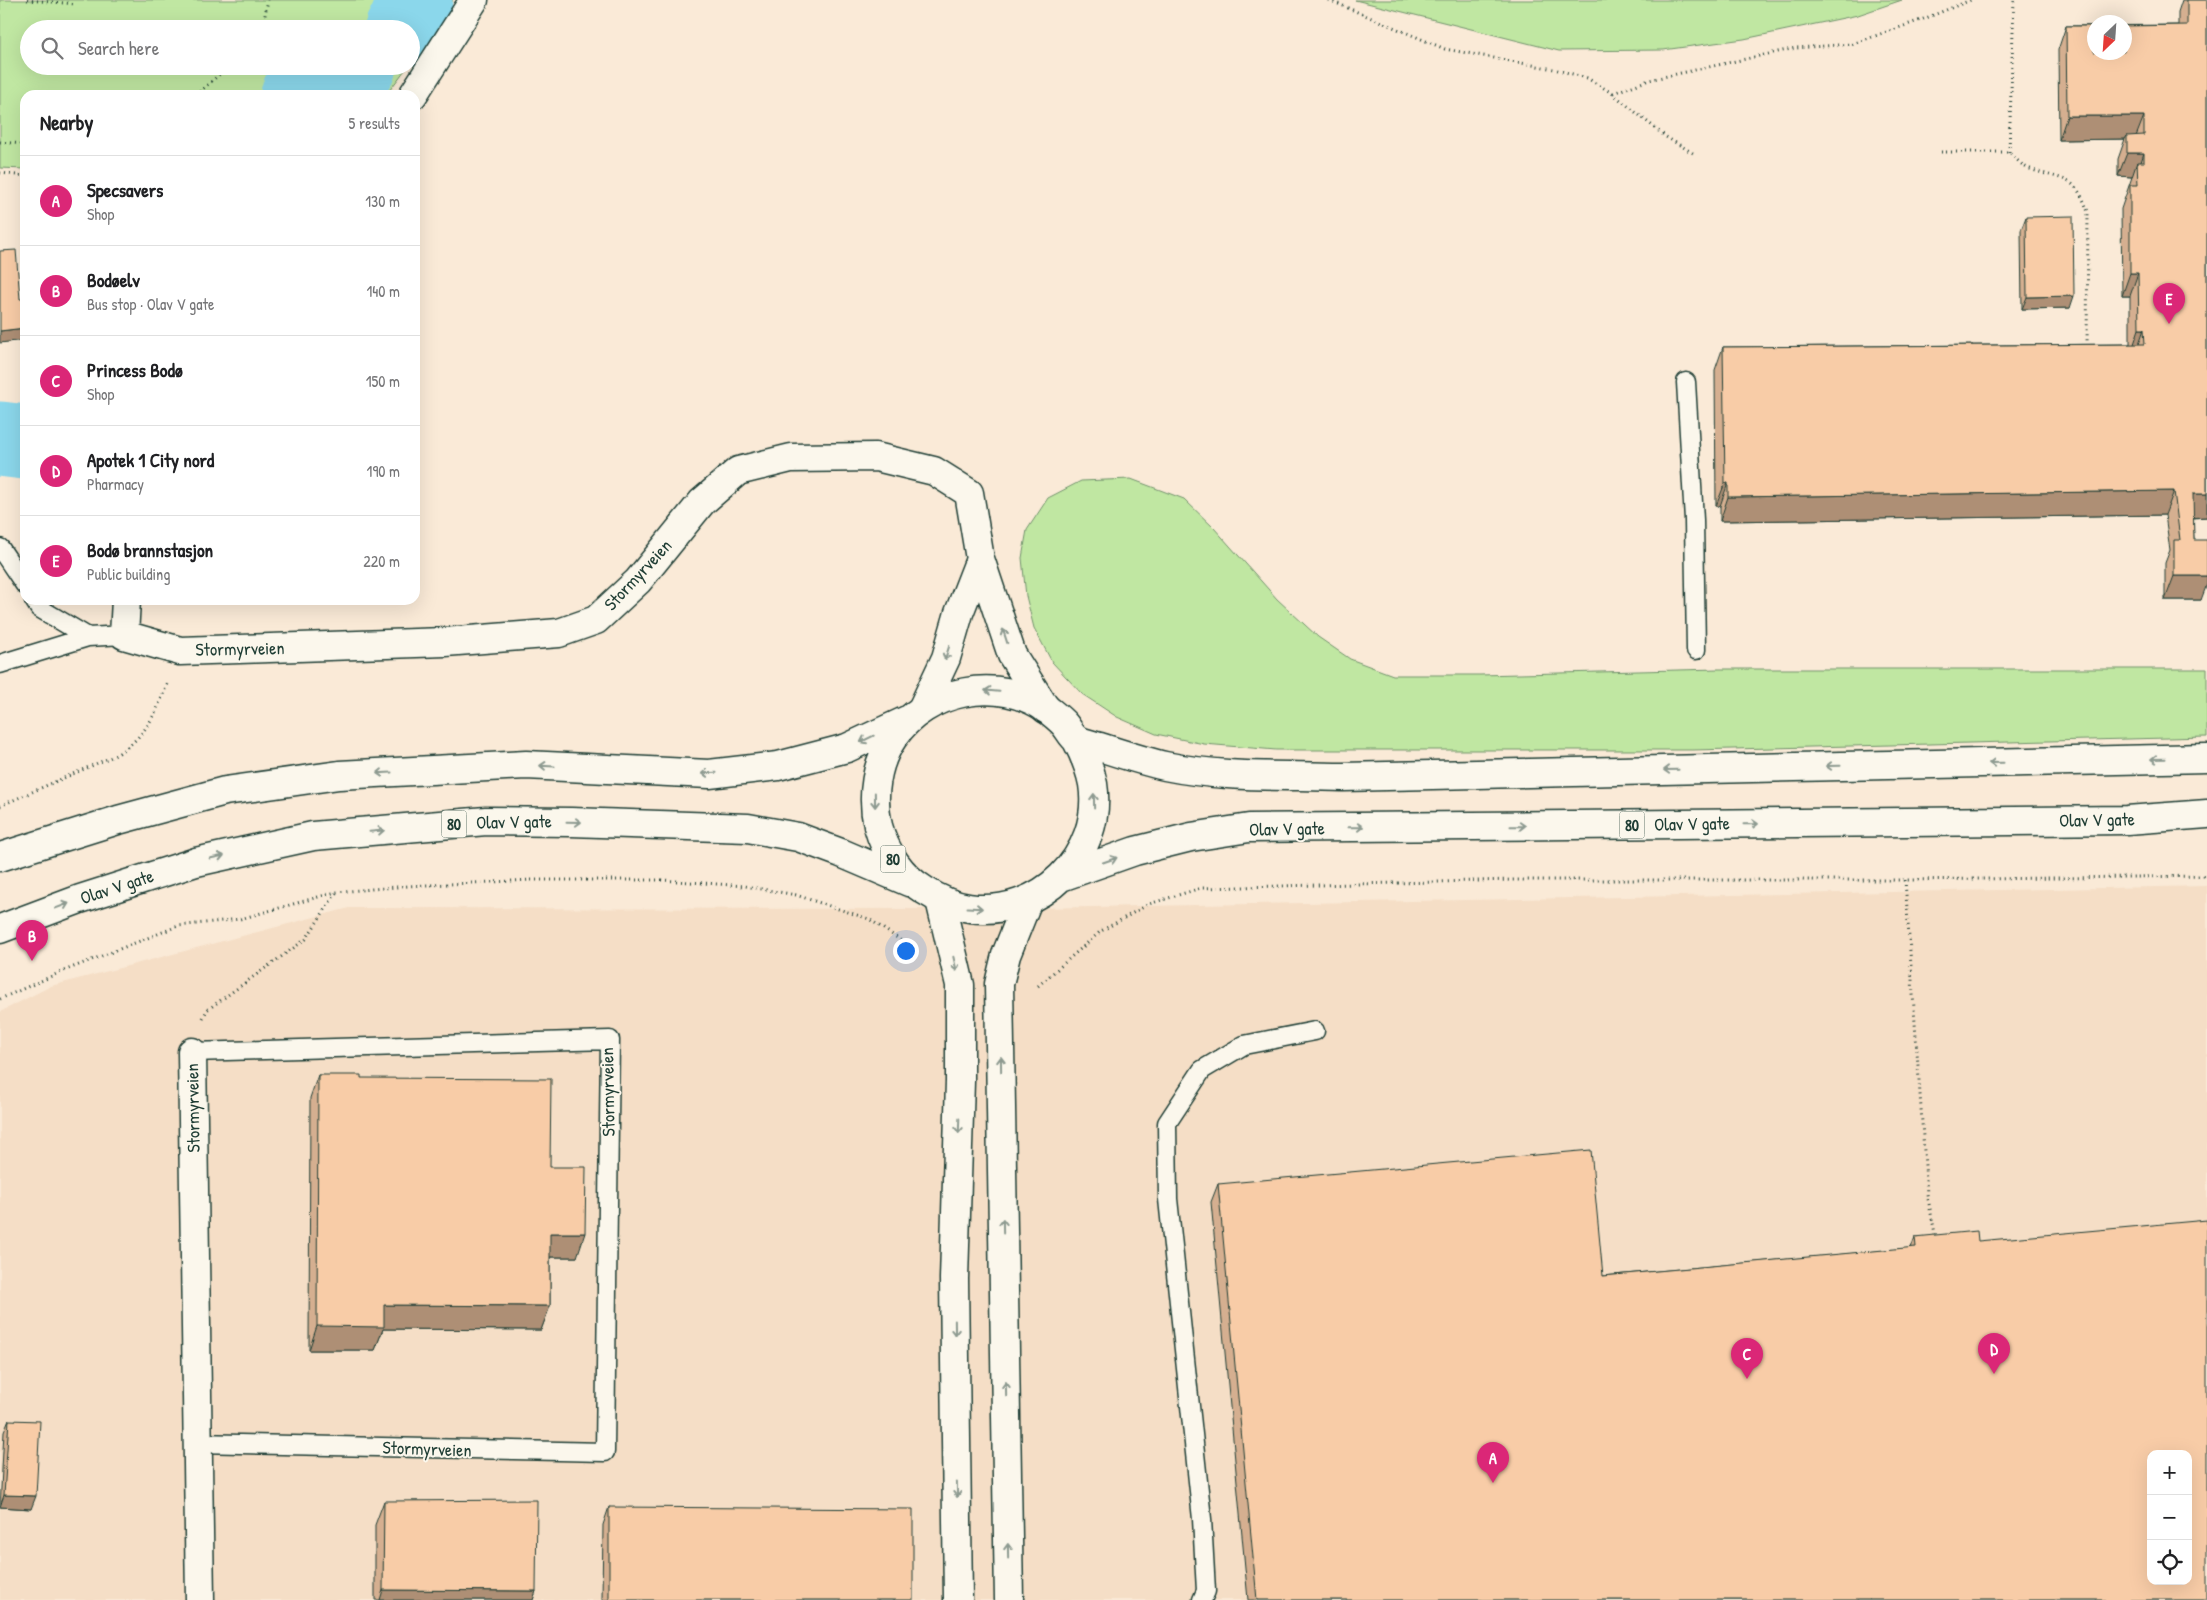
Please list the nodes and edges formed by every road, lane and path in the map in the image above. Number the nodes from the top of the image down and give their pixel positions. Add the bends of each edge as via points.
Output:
1 (27, 0) edge
2 (268, 0) edge
3 (474, 0) edge
4 (1329, 0) edge
5 (1971, 0) edge
6 (2014, 0) edge
7 (76, 4) dead end
8 (264, 20) edge
9 (219, 75) edge
10 (202, 90) edge
11 (416, 90) edge
12 (1612, 93) junction
13 (0, 142) edge
14 (20, 144) edge
15 (1941, 152) dead end
16 (2009, 152) junction
17 (1693, 153) dead end
18 (0, 173) edge
19 (20, 175) edge
20 (2087, 356) edge
21 (1686, 382) dead end
22 (0, 548) edge
23 (980, 559) junction
24 (20, 578) edge
25 (37, 605) edge
26 (126, 605) edge
27 (124, 635) junction
28 (88, 637) junction
29 (180, 650) junction
30 (1696, 650) dead end
31 (0, 664) edge
32 (1046, 708) junction
33 (916, 713) junction
34 (1076, 739) junction
35 (2207, 758) edge
36 (0, 806) edge
37 (2207, 814) edge
38 (0, 857) edge
39 (1064, 876) junction
40 (2207, 876) edge
41 (1905, 880) junction
42 (913, 883) junction
43 (336, 892) junction
44 (940, 900) junction
45 (1028, 900) junction
46 (0, 929) edge
47 (916, 962) dead end
48 (1038, 986) dead end
49 (0, 999) edge
50 (1315, 1031) dead end
51 (192, 1052) junction
52 (1937, 1242) edge
53 (197, 1443) junction
54 (200, 1600) edge
55 (958, 1600) edge
56 (1009, 1600) edge
57 (1202, 1600) edge

1 - 7 path
2 - 8 path
3 - 11 main road
4 - 12 path via 1445,49 1554,69 1587,78
5 - 12 path via 1852,44 1796,48 1649,80
6 - 16 path
9 - 10 path
12 - 17 path via 1666,137
13 - 14 path
15 - 16 path
16 - 20 path via 2028,169 2066,178 2082,195 2088,212
18 - 19 path
21 - 30 lane via 1694,520
22 - 24 lane
23 - 29 main road, Stormyrveien via 969,492 934,471 876,457 791,458 738,471 702,502 638,581 596,620 559,633 445,642
32 -> 23 main road, Stormyrveien via 1012,655
23 -> 33 main road via 946,658
25 - 28 lane
26 - 27 main road
27 - 28 lane
27 - 29 main road, Stormyrveien
28 - 31 lane
29 - 36 path via 154,718 129,746 116,755
32 -> 33 main road, Olav V gate / 80 via 1027,698 984,690 942,698
32 - 34 main road, Olav V gate / 80
33 -> 38 main road, Olav V gate / 80 via 847,748 778,766 709,774 526,765 339,775 226,791
33 -> 42 main road, Olav V gate / 80 via 893,738 881,761 875,788 875,814 882,840 895,863
35 -> 34 main road via 1334,776 1228,774 1166,766
39 -> 34 main road, Olav V gate / 80 via 1089,834 1094,809 1087,761
39 -> 37 main road, Olav V gate / 80 via 1144,849 1191,837 1249,828 2127,820
39 - 45 main road, Olav V gate / 80
40 - 41 path
41 - 48 path via 1513,880 1200,888 1149,904 1101,931
41 - 52 path via 1927,1194
42 - 44 main road, Olav V gate / 80
46 -> 42 main road, Olav V gate / 80 via 80,899 196,862 313,836 486,822 748,828 798,837
43 - 47 path via 532,880 662,880 745,886 796,895 869,919 909,946
43 - 49 path via 240,919 178,926
43 - 51 path via 306,939 207,1010 194,1036
44 -> 45 main road, Olav V gate / 80 via 969,908 999,908
44 -> 55 main road via 960,985 954,1279
56 -> 45 main road via 999,984 1006,955
50 - 57 lane via 1244,1045 1202,1070 1167,1123 1168,1199 1202,1519 1206,1591
51 - 53 main road, Stormyrveien
51 - 53 lane, Stormyrveien via 610,1040 605,1452
53 - 54 main road, Stormyrveien

